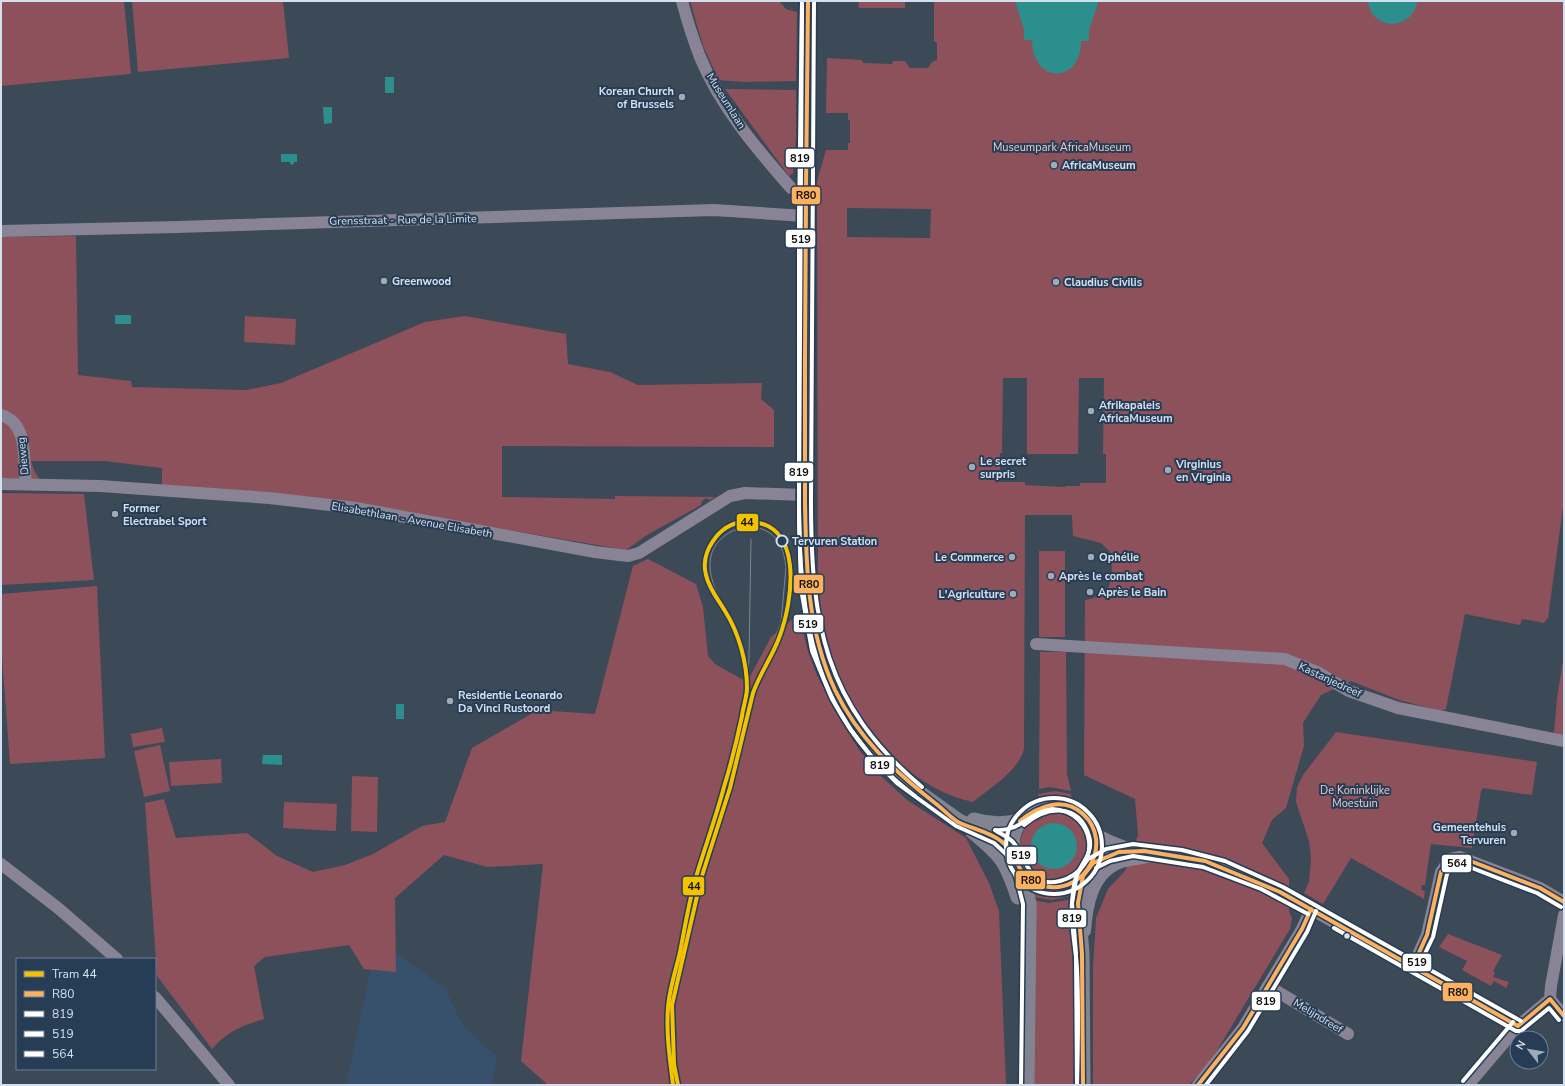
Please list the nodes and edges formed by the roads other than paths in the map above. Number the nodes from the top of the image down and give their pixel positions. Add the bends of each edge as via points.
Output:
1 (682, 1) edge
2 (808, 1) edge
3 (791, 188) dead end
4 (805, 216) junction
5 (1, 231) edge
6 (1, 415) edge
7 (1, 484) edge
8 (26, 484) junction
9 (806, 495) junction
10 (1036, 644) dead end
11 (1564, 741) edge
12 (931, 801) junction
13 (1020, 820) junction
14 (959, 822) junction
15 (1094, 833) junction
16 (1011, 850) junction
17 (1133, 850) junction
18 (1157, 854) junction
19 (1092, 863) junction
20 (1, 864) edge
21 (1021, 872) junction
22 (1083, 876) junction
23 (1564, 902) edge
24 (1311, 909) junction
25 (1564, 915) edge
26 (1028, 954) junction
27 (1082, 954) junction
28 (116, 958) edge
29 (1413, 966) junction
30 (1268, 986) junction
31 (156, 998) edge
32 (1550, 999) junction
33 (1564, 1016) edge
34 (1518, 1026) junction
35 (1348, 1034) dead end
36 (229, 1085) edge
37 (1027, 1085) edge
38 (1084, 1085) edge
39 (1198, 1085) edge
40 (1468, 1085) edge

1 - 3 street, Museumlaan via 700,57 714,86 732,114
2 - 4 main road
4 - 5 street, Grensstraat - Rue de la Limite via 714,210
4 - 9 main road
6 - 8 street, Dieweg via 14,421 21,434
7 - 8 street, Elisabethlaan - Avenue Elisabeth
8 - 9 street, Elisabethlaan - Avenue Elisabeth via 100,486 326,504 628,556 648,548 730,496 745,493
9 - 12 main road via 807,588 814,631 827,672 837,696 866,740 902,780
10 - 11 street, Kastanjedreef via 1285,659 1317,672 1349,691 1398,708
12 - 13 main road via 988,824 1008,824
12 - 14 main road
13 - 15 main road via 1034,808 1044,804 1064,804 1082,814
13 - 16 main road via 1013,835
14 - 16 main road via 991,834
14 - 26 main road via 1000,855 1009,871 1018,897
15 - 17 street
15 - 19 main road via 1096,853
16 - 21 main road
17 - 18 street
17 - 19 street via 1108,855
18 - 24 street via 1205,861 1223,867 1264,884
18 - 27 street via 1119,863 1099,879 1090,898
19 - 22 main road
20 - 28 street via 53,903
21 - 22 main road via 1029,880 1051,888 1073,883
21 - 26 main road via 1029,903
22 - 27 main road via 1078,903
23 - 29 street via 1525,882 1464,858 1453,858 1447,861 1441,872 1427,934
24 - 29 street
24 - 30 street
25 - 32 street via 1550,986
26 - 37 main road
27 - 38 main road
29 - 34 street
30 - 35 street, Melijndreef
30 - 39 street via 1229,1047
31 - 36 street
32 - 33 street
32 - 34 street
34 - 40 street

